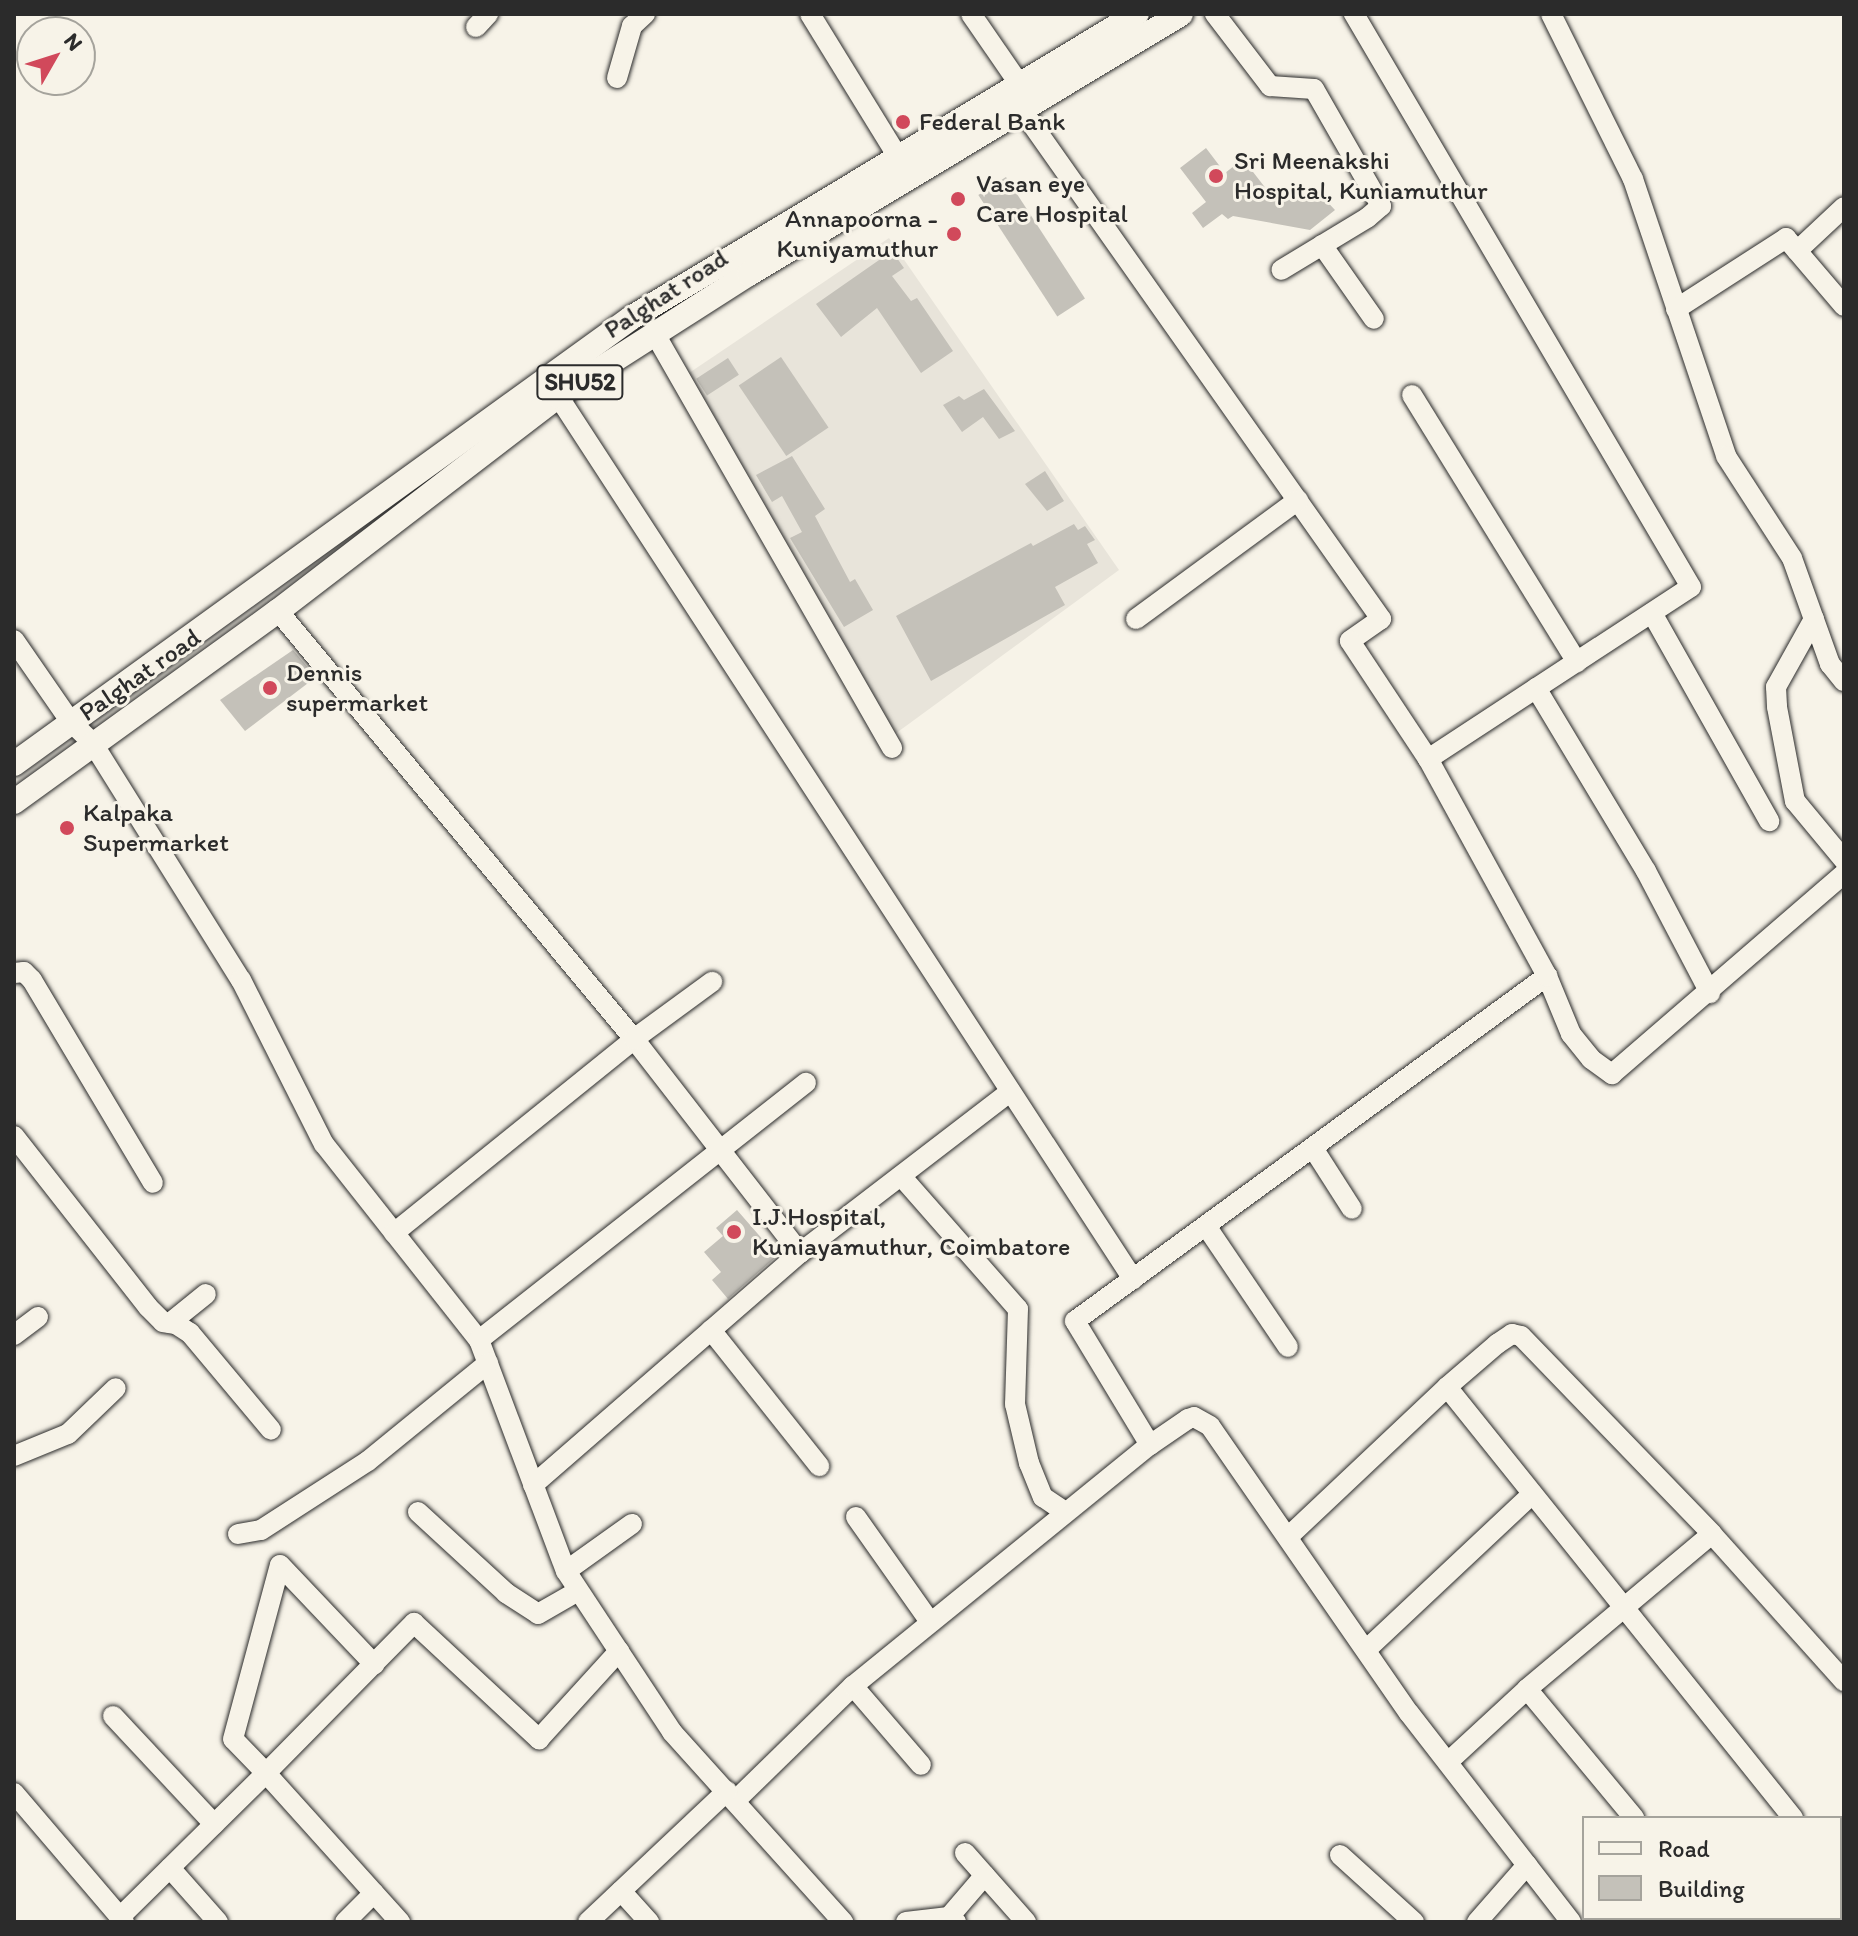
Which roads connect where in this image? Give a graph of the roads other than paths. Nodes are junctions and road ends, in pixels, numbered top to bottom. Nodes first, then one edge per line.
1 (645, 14) edge
2 (810, 14) edge
3 (971, 14) edge
4 (1137, 14) edge
5 (1181, 14) edge
6 (1215, 14) edge
7 (1354, 14) edge
8 (1551, 14) edge
9 (617, 78) dead end
10 (1020, 85) junction
11 (1022, 110) junction
12 (905, 167) junction
13 (1844, 207) edge
14 (1322, 245) junction
15 (1797, 251) junction
16 (1281, 270) dead end
17 (1844, 306) edge
18 (1676, 309) junction
19 (1374, 319) dead end
20 (655, 334) junction
21 (1412, 395) dead end
22 (558, 396) junction
23 (1298, 500) junction
24 (278, 611) junction
25 (1652, 613) junction
26 (1136, 619) dead end
27 (1814, 619) junction
28 (14, 640) edge
29 (1837, 658) edge
30 (1577, 662) junction
31 (1844, 681) edge
32 (1536, 688) junction
33 (70, 721) junction
34 (92, 742) junction
35 (892, 748) dead end
36 (1428, 759) junction
37 (14, 764) edge
38 (14, 802) edge
39 (1769, 821) dead end
40 (1844, 860) edge
41 (1844, 874) edge
42 (14, 973) edge
43 (1547, 976) junction
44 (712, 982) dead end
45 (1710, 993) junction
46 (634, 1039) junction
47 (806, 1083) dead end
48 (1010, 1092) junction
49 (14, 1136) edge
50 (1313, 1148) junction
51 (720, 1150) junction
52 (901, 1176) junction
53 (153, 1183) dead end
54 (1352, 1209) dead end
55 (1206, 1226) junction
56 (394, 1233) junction
57 (800, 1253) junction
58 (1133, 1279) junction
59 (206, 1294) dead end
60 (38, 1317) dead end
61 (170, 1323) junction
62 (711, 1330) junction
63 (14, 1335) edge
64 (479, 1340) junction
65 (1288, 1347) dead end
66 (488, 1363) junction
67 (1447, 1387) junction
68 (116, 1388) dead end
69 (271, 1430) dead end
70 (1150, 1445) junction
71 (14, 1456) edge
72 (819, 1466) dead end
73 (533, 1485) junction
74 (1532, 1494) junction
75 (418, 1512) dead end
76 (1065, 1512) junction
77 (856, 1517) dead end
78 (632, 1524) dead end
79 (238, 1534) dead end
80 (1712, 1534) junction
81 (1288, 1537) junction
82 (566, 1571) junction
83 (578, 1591) junction
84 (1622, 1608) junction
85 (930, 1622) junction
86 (1366, 1650) junction
87 (619, 1651) junction
88 (374, 1664) junction
89 (1844, 1681) edge
90 (853, 1686) junction
91 (1527, 1689) junction
92 (113, 1716) dead end
93 (1448, 1762) junction
94 (921, 1765) dead end
95 (266, 1773) junction
96 (14, 1793) edge
97 (731, 1796) junction
98 (1632, 1816) edge
99 (1791, 1816) edge
100 (214, 1824) junction
101 (965, 1853) dead end
102 (1340, 1855) dead end
103 (1527, 1865) junction
104 (170, 1868) junction
105 (985, 1875) junction
106 (621, 1891) junction
107 (374, 1893) junction
108 (953, 1919) edge
109 (122, 1920) edge
110 (218, 1922) edge
111 (345, 1922) edge
112 (400, 1922) edge
113 (588, 1922) edge
114 (649, 1922) edge
115 (843, 1922) edge
116 (906, 1922) edge
117 (1026, 1922) edge
118 (1414, 1922) edge
119 (1477, 1922) edge
120 (1571, 1922) edge

1 - 9 street
2 - 12 street
3 - 10 street
4 - 10 main road, Palghat road / SHU52
5 - 11 main road, Palghat road / SHU52
6 - 14 street
7 - 25 street
8 - 18 street
10 - 12 main road, Palghat road / SHU52
11 - 12 main road, Palghat road / SHU52
11 - 23 street
12 - 20 main road, Palghat road / SHU52
12 - 33 main road, Palghat road / SHU52
13 - 15 street
14 - 16 street
14 - 19 street
15 - 17 street
15 - 18 street
18 - 27 street
20 - 22 main road, Palghat road / SHU52
20 - 35 street
21 - 30 street
22 - 24 main road, Palghat road / SHU52
22 - 48 street
23 - 26 street
23 - 36 street
24 - 34 main road, Palghat road / SHU52
24 - 46 street
25 - 30 street
25 - 39 street
27 - 29 street
27 - 40 street
28 - 33 street
29 - 31 street
30 - 32 street
32 - 36 street
32 - 45 street
33 - 34 street
33 - 37 main road, Palghat road / SHU52
34 - 38 main road, Palghat road / SHU52
34 - 56 street
36 - 43 street
41 - 45 street
42 - 53 street
43 - 45 street
43 - 50 street
44 - 46 street
46 - 51 street
46 - 56 street
47 - 51 street
48 - 52 street
48 - 58 street
49 - 61 street
50 - 54 street
50 - 55 street
51 - 57 street
51 - 64 street
52 - 57 street
52 - 76 street
55 - 58 street
55 - 65 street
56 - 64 street
57 - 62 street
58 - 70 street
59 - 61 street
60 - 63 street
61 - 69 street
62 - 72 street
62 - 73 street
64 - 66 street
66 - 73 street
66 - 79 street
67 - 74 street
67 - 80 street
67 - 81 street
68 - 71 street
70 - 76 street
70 - 81 street
73 - 82 street
74 - 84 street
74 - 86 street
75 - 83 street
76 - 85 street
77 - 85 street
78 - 82 street
80 - 84 street
80 - 89 street
81 - 86 street
82 - 83 street
83 - 87 street
84 - 91 street
84 - 99 street
85 - 90 street
86 - 93 street
87 - 88 street
87 - 97 street
88 - 95 street
88 - 95 street
90 - 94 street
90 - 97 street
91 - 93 street
91 - 98 street
92 - 100 street
93 - 103 street
95 - 100 street
95 - 107 street
96 - 109 street
97 - 106 street
97 - 115 street
100 - 104 street
101 - 105 street
102 - 118 street
103 - 119 street
103 - 120 street
104 - 109 street
104 - 110 street
105 - 108 street
105 - 117 street
106 - 113 street
106 - 114 street
107 - 111 street
107 - 112 street
108 - 116 street

